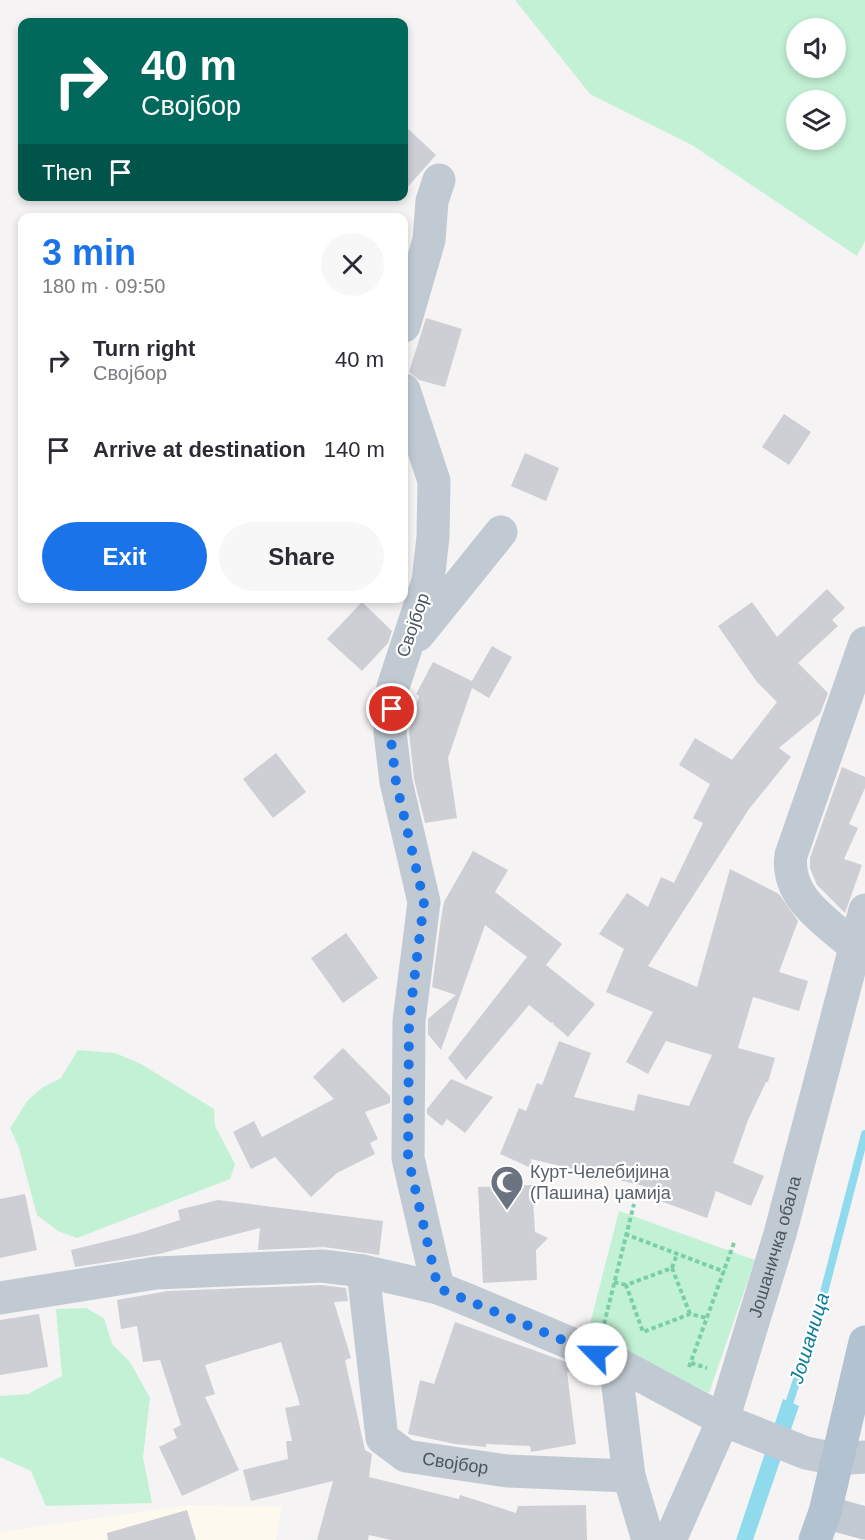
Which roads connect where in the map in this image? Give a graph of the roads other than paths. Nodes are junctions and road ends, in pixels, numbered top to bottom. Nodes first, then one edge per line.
1 (439, 180) dead end
2 (408, 312) edge
3 (408, 402) edge
4 (501, 532) dead end
5 (865, 643) edge
6 (402, 655) junction
7 (865, 910) edge
8 (854, 946) junction
9 (363, 1272) junction
10 (438, 1288) junction
11 (0, 1298) edge
12 (865, 1342) edge
13 (615, 1362) junction
14 (723, 1420) junction
15 (836, 1456) edge
16 (629, 1476) junction
17 (865, 1523) edge
18 (820, 1526) edge
19 (648, 1540) edge
20 (670, 1540) edge

1 - 2 street
3 - 6 street, Својбор
4 - 6 street
5 - 8 street
6 - 10 street, Својбор
7 - 8 street, Јошаничка обала
8 - 14 street, Јошаничка обала
9 - 10 street
9 - 11 street
9 - 16 street, Својбор
10 - 13 street
12 - 15 main road
13 - 14 street
13 - 16 street
14 - 15 street
14 - 20 street, Јошаничка обала
15 - 18 main road
16 - 19 street
17 - 18 street

